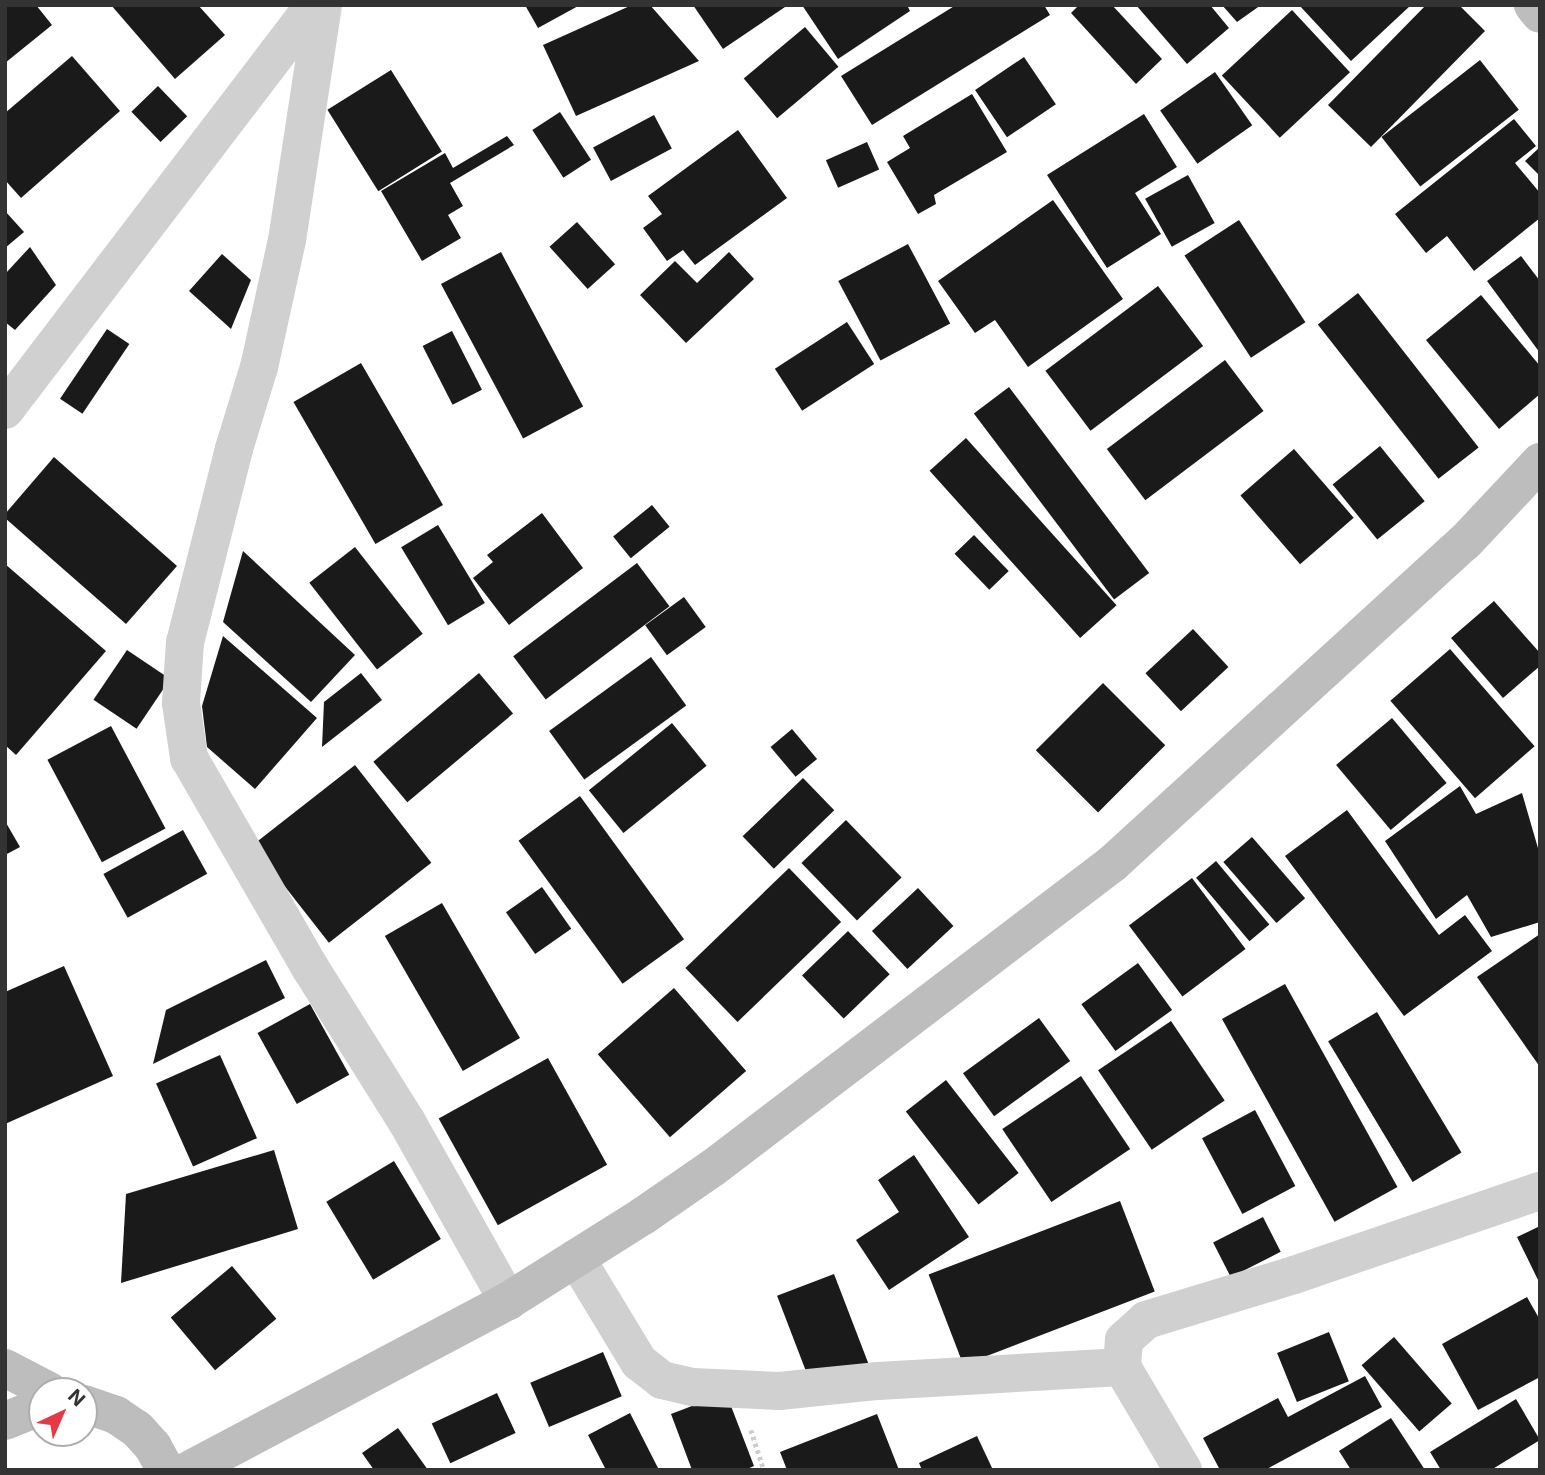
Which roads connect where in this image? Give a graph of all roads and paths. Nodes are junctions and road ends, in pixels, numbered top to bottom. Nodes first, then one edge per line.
1 (314, 5) edge
2 (323, 5) edge
3 (1533, 5) edge
4 (1540, 14) edge
5 (5, 410) edge
6 (1540, 462) edge
7 (1540, 1191) edge
8 (576, 1258) junction
9 (508, 1301) junction
10 (1122, 1367) junction
11 (5, 1368) edge
12 (28, 1380) edge
13 (98, 1409) edge
14 (28, 1412) edge
15 (5, 1422) edge
16 (166, 1470) edge
17 (190, 1470) edge
18 (1183, 1470) edge

1 - 5 street
2 - 9 street
3 - 4 street
6 - 8 street
7 - 10 street
8 - 9 street
8 - 10 street
9 - 17 street
10 - 18 street
11 - 12 street
13 - 16 street
14 - 15 street

